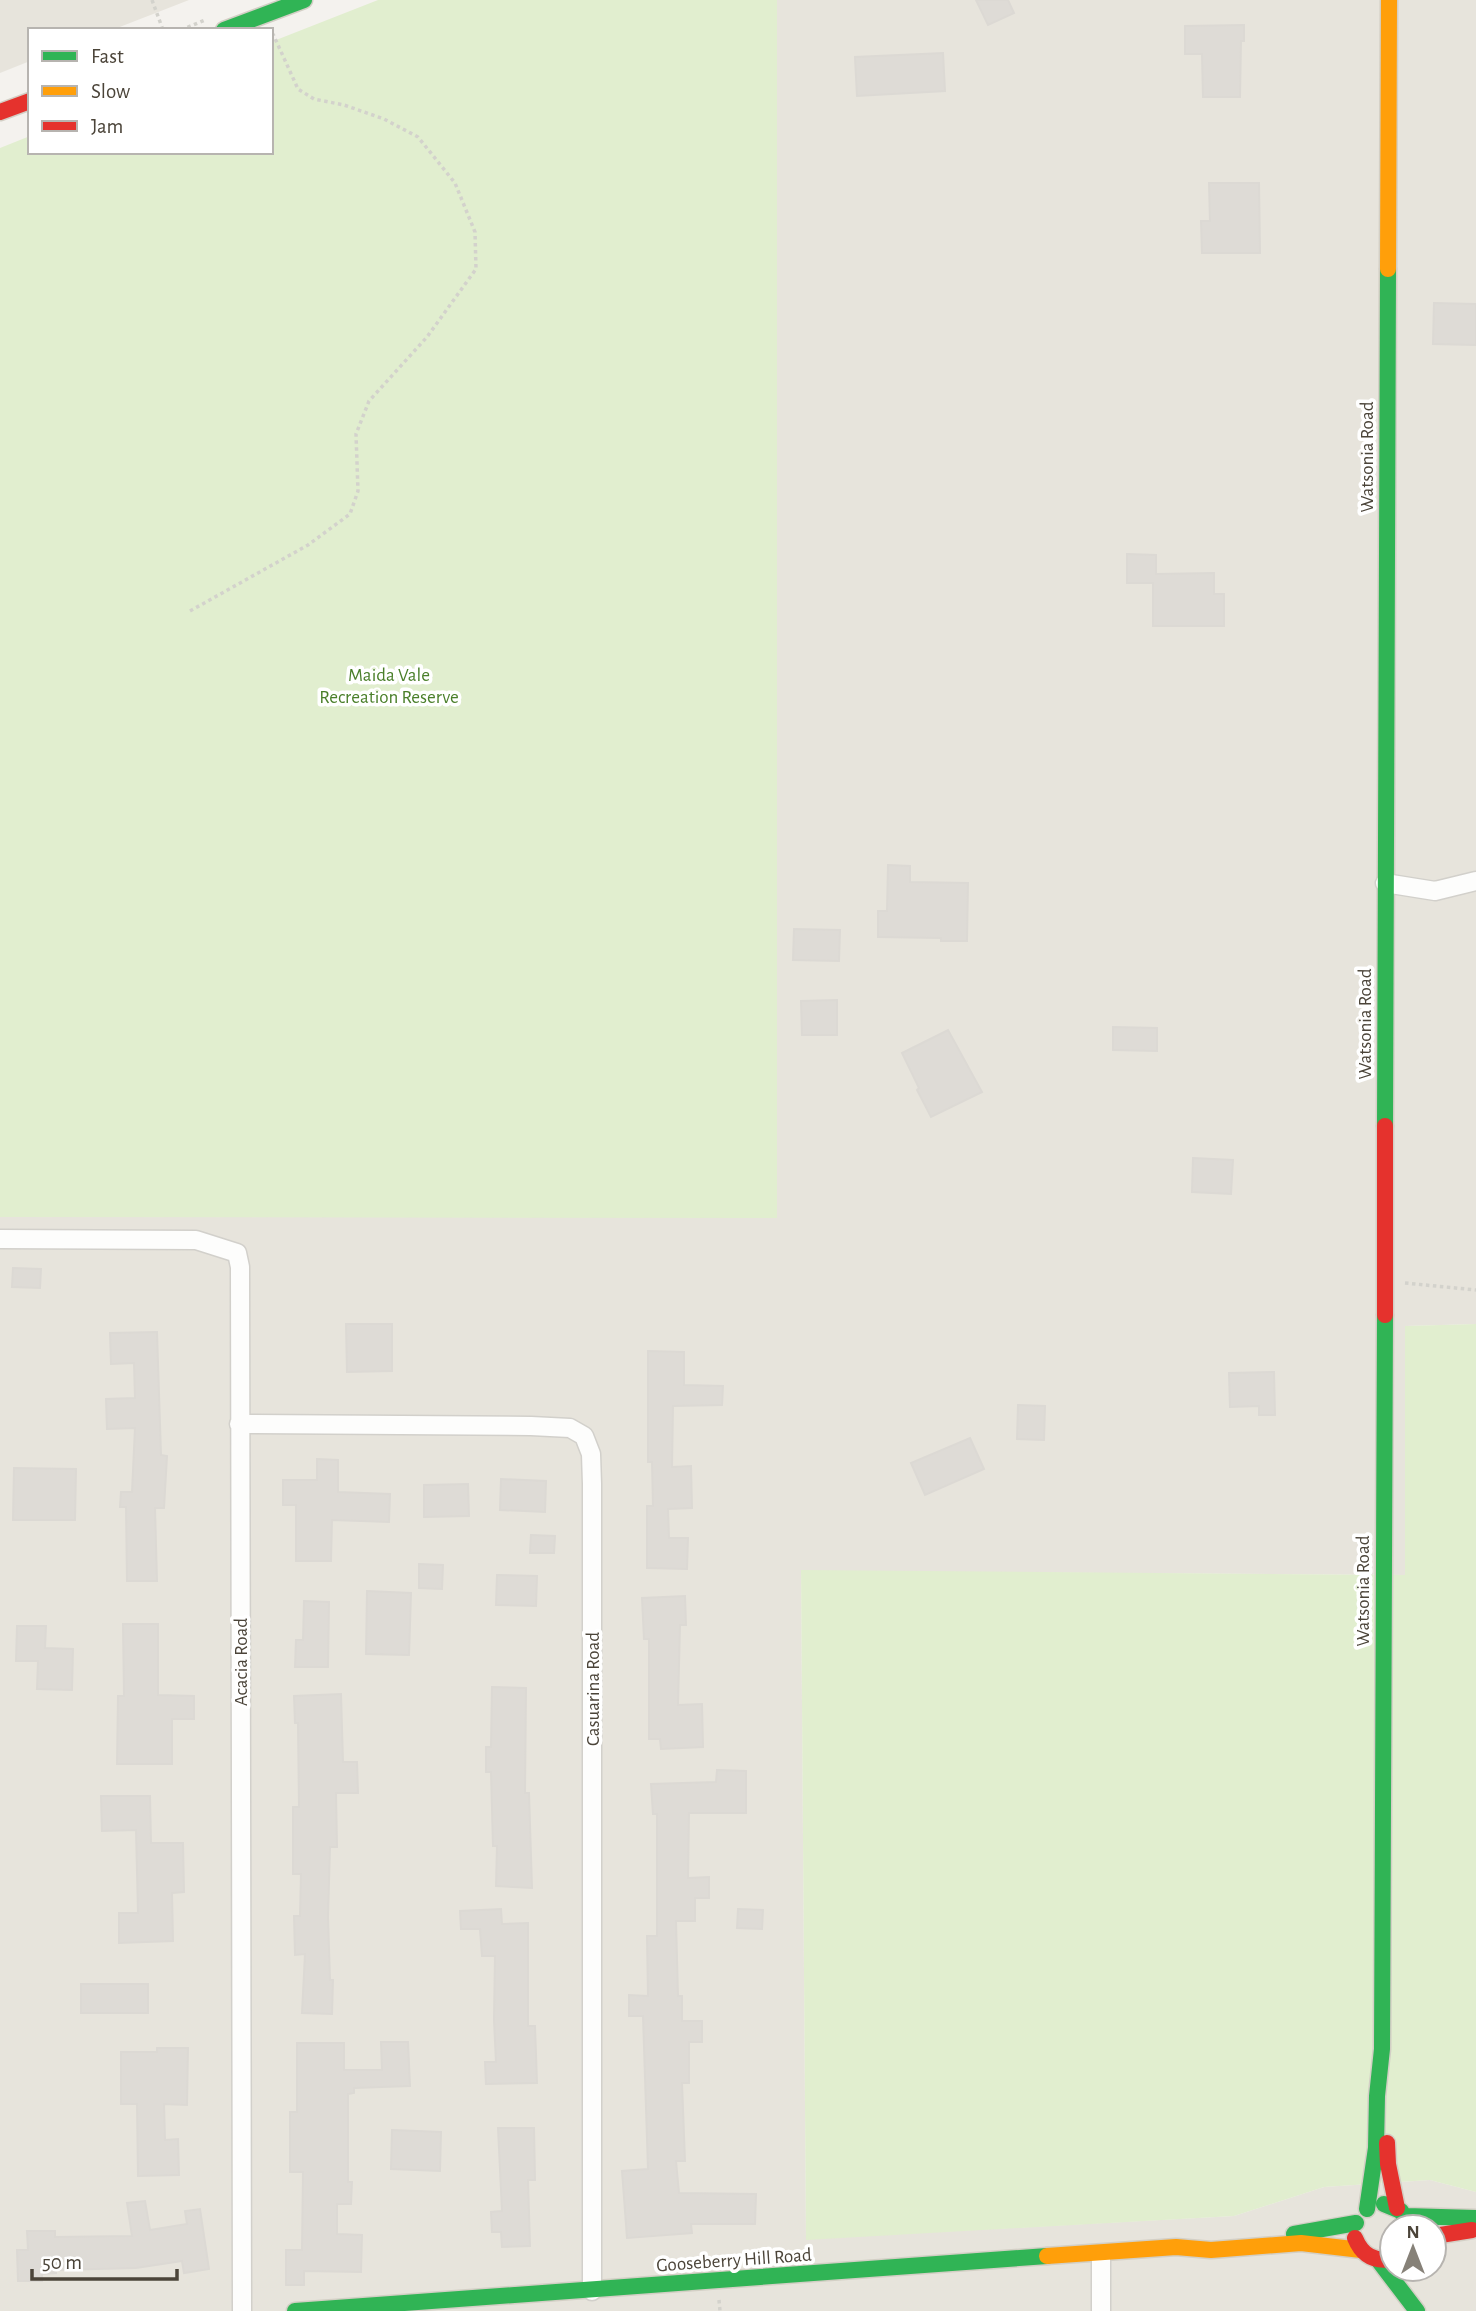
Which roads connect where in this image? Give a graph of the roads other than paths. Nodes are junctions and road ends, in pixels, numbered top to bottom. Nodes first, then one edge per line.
1 (304, 0) edge
2 (1389, 0) edge
3 (229, 28) edge
4 (28, 102) edge
5 (0, 112) edge
6 (1476, 881) edge
7 (1385, 883) junction
8 (0, 1239) edge
9 (239, 1424) junction
10 (1382, 2049) junction
11 (1367, 2209) junction
12 (1398, 2213) edge
13 (1404, 2213) edge
14 (1448, 2218) edge
15 (1476, 2218) edge
16 (1356, 2223) junction
17 (1476, 2230) edge
18 (1448, 2234) edge
19 (1176, 2247) junction
20 (1361, 2250) junction
21 (1101, 2254) junction
22 (1378, 2256) edge
23 (1393, 2283) edge
24 (1409, 2283) edge
25 (592, 2291) junction
26 (1414, 2306) edge
27 (242, 2311) edge
28 (295, 2311) edge
29 (1101, 2311) edge

1 - 3 street
2 - 7 street, Watsonia Road
4 - 5 street
6 - 7 street
7 - 10 street, Watsonia Road
8 - 9 street, Acacia Road
9 - 25 street, Casuarina Road
9 - 27 street, Acacia Road
10 - 11 street, Watsonia Road
10 - 13 street, Watsonia Road
11 - 12 street
11 - 16 street
14 - 15 street
16 - 19 street, Gooseberry Hill Road
16 - 20 street
17 - 18 street
19 - 20 street, Gooseberry Hill Road
19 - 21 street, Gooseberry Hill Road
20 - 22 street
21 - 25 street, Gooseberry Hill Road
21 - 29 street
23 - 26 street
24 - 26 street
25 - 28 street, Gooseberry Hill Road

